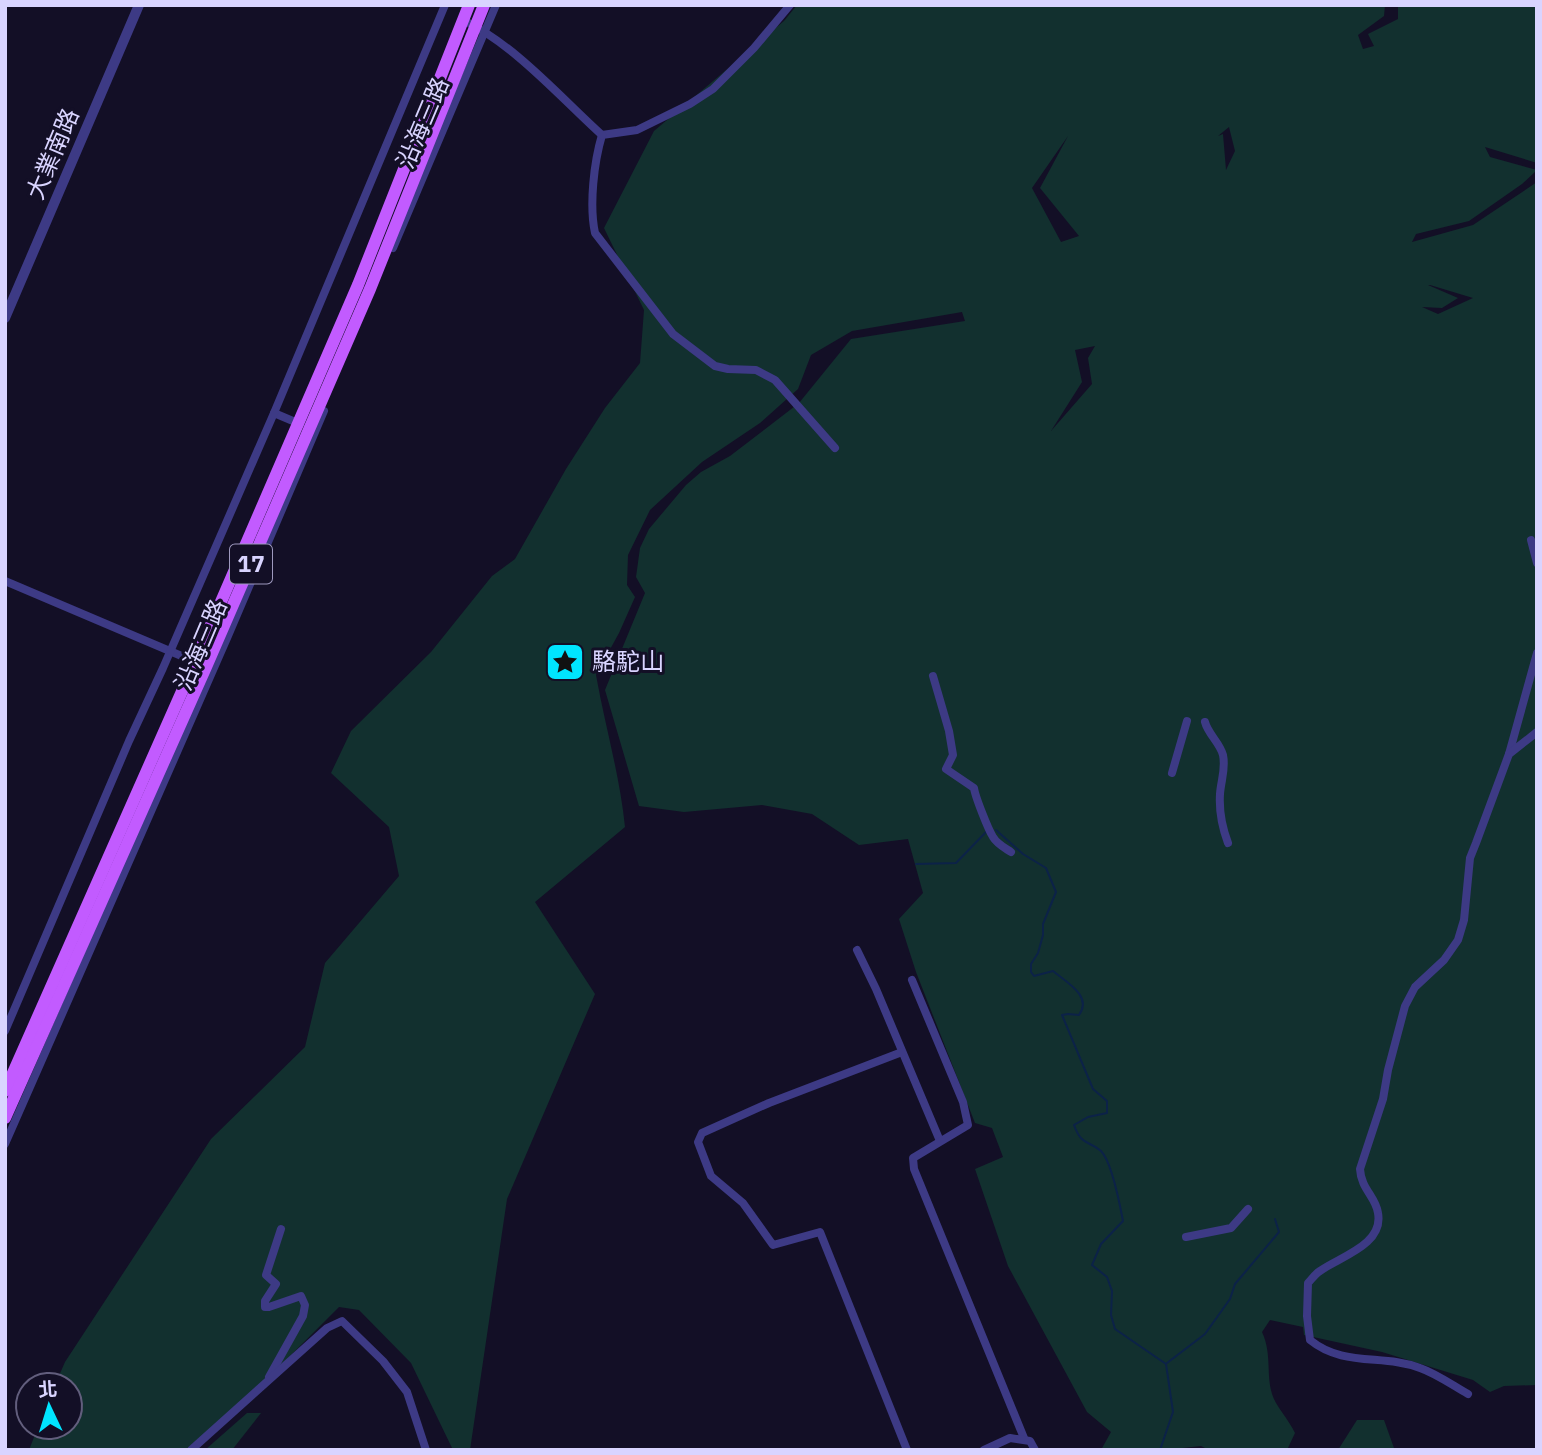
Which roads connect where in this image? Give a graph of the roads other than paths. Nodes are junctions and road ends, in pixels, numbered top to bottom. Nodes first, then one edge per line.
1 (139, 5) edge
2 (445, 5) edge
3 (469, 5) edge
4 (484, 5) edge
5 (496, 5) edge
6 (790, 5) edge
7 (475, 26) junction
8 (602, 135) junction
9 (5, 318) edge
10 (274, 413) junction
11 (308, 427) junction
12 (835, 448) dead end
13 (266, 525) junction
14 (1531, 540) dead end
15 (1537, 563) edge
16 (5, 581) edge
17 (170, 652) junction
18 (1537, 653) edge
19 (205, 666) junction
20 (933, 676) dead end
21 (183, 716) junction
22 (1187, 721) dead end
23 (1205, 722) dead end
24 (1537, 732) edge
25 (1509, 754) junction
26 (1172, 773) dead end
27 (144, 805) junction
28 (1228, 843) dead end
29 (1011, 852) dead end
30 (110, 880) junction
31 (84, 939) junction
32 (857, 950) dead end
33 (912, 980) dead end
34 (56, 1004) junction
35 (5, 1031) edge
36 (902, 1052) junction
37 (5, 1091) edge
38 (5, 1118) edge
39 (940, 1142) junction
40 (5, 1144) edge
41 (1248, 1209) dead end
42 (281, 1229) dead end
43 (1186, 1237) dead end
44 (264, 1386) junction
45 (1468, 1394) dead end
46 (1024, 1438) junction
47 (191, 1450) edge
48 (426, 1450) edge
49 (906, 1450) edge
50 (984, 1450) edge
51 (1035, 1450) edge

1 - 9 street, 大業南路
2 - 10 street, 沿海三路
3 - 7 main road, 沿海三路 / 17
4 - 7 main road, 沿海三路 / 17
5 - 7 street, 沿海三路
6 - 8 street
7 - 8 street
7 - 11 street, 沿海三路
7 - 11 main road, 沿海三路 / 17
8 - 12 street
10 - 11 street
10 - 17 street, 沿海三路
11 - 13 main road, 沿海三路 / 17
11 - 13 street, 沿海三路
13 - 19 main road, 沿海三路 / 17
13 - 19 street, 沿海三路
14 - 15 street
16 - 17 street
17 - 19 street
17 - 35 street, 沿海三路
18 - 25 street
19 - 21 main road, 沿海三路 / 17
19 - 21 street, 沿海三路
20 - 29 street
21 - 27 main road, 沿海三路 / 17
21 - 27 street, 沿海三路
22 - 26 street
23 - 28 street
24 - 25 street
25 - 45 street
27 - 30 main road, 沿海三路 / 17
27 - 30 street, 沿海三路
30 - 31 main road, 沿海三路 / 17
30 - 31 street, 沿海三路
31 - 34 main road, 沿海三路 / 17
31 - 34 street, 沿海三路
32 - 36 street
33 - 39 street
34 - 37 main road, 沿海三路 / 17
34 - 38 main road, 沿海三路 / 17
34 - 40 street, 沿海三路
36 - 39 street
36 - 49 street
39 - 46 street
41 - 43 street
42 - 44 street
44 - 47 street
44 - 48 street
46 - 50 street
46 - 51 street

